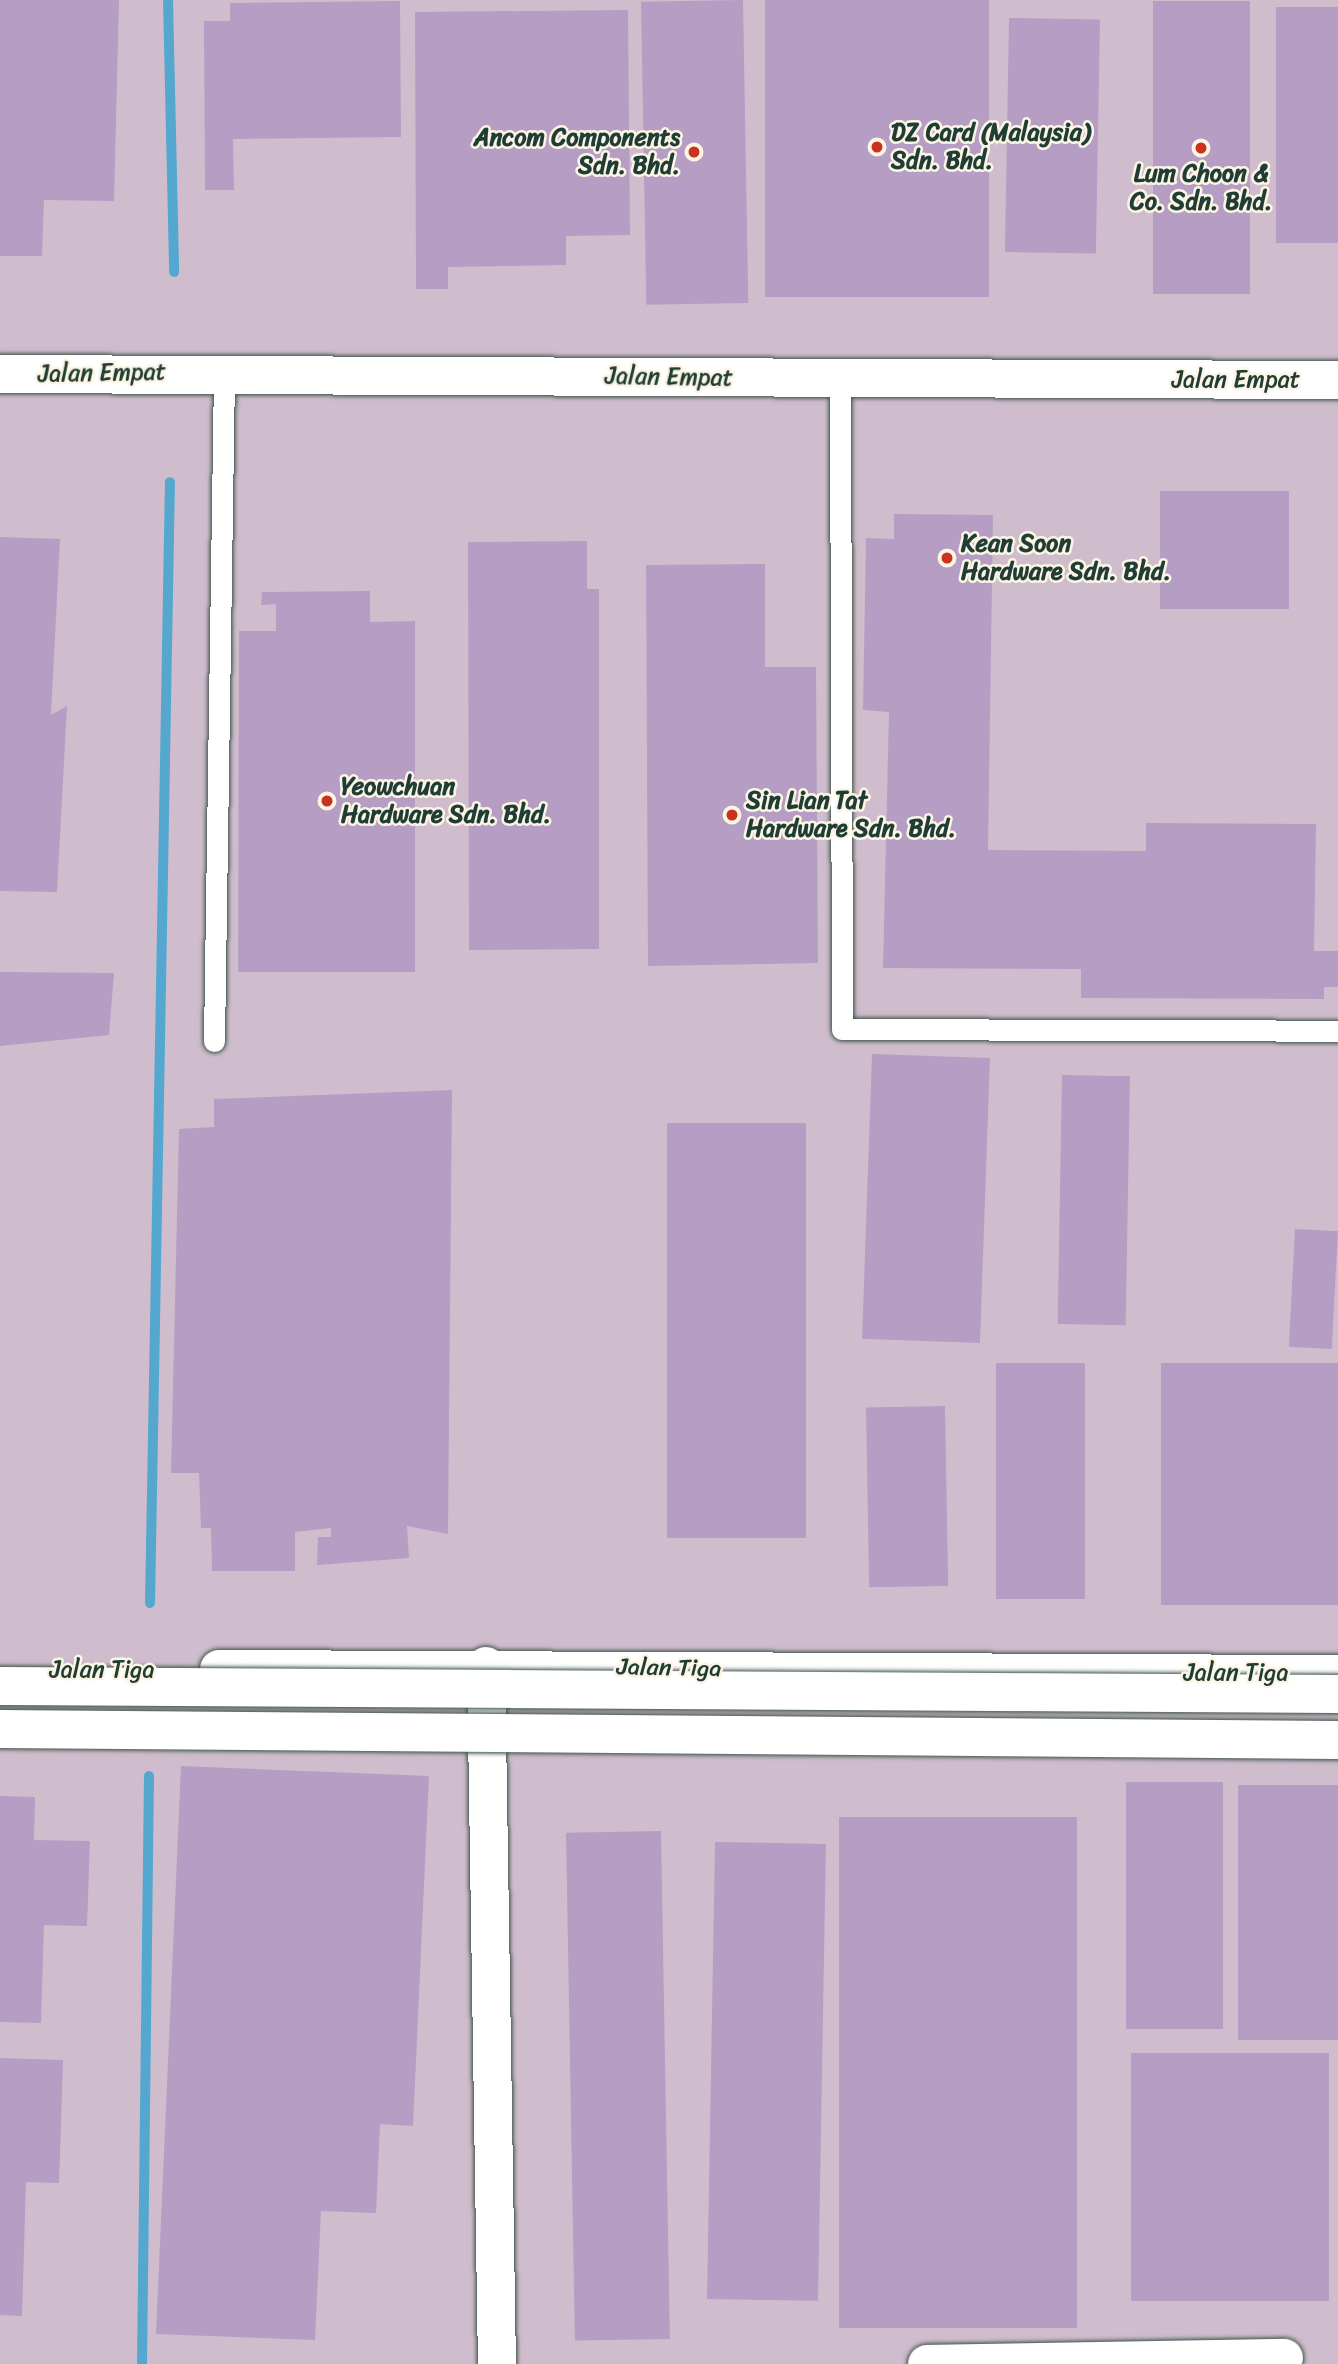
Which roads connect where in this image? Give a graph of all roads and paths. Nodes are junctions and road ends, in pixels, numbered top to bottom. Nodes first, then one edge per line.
1 (224, 372) junction
2 (0, 374) edge
3 (840, 379) junction
4 (1338, 380) edge
5 (1338, 1031) edge
6 (215, 1041) dead end
7 (486, 1666) junction
8 (0, 1670) edge
9 (1338, 1674) edge
10 (0, 1686) edge
11 (1338, 1693) edge
12 (0, 1729) edge
13 (1338, 1740) edge
14 (488, 1743) junction
15 (0, 1744) edge
16 (1338, 1749) edge
17 (1284, 2358) dead end
18 (497, 2364) edge
19 (928, 2364) edge

1 - 2 main road, Jalan Empat
1 - 3 main road, Jalan Empat
1 - 6 lane
3 - 4 main road, Jalan Empat
3 - 5 lane
7 - 8 main road, Jalan Tiga
7 - 9 main road, Jalan Tiga
7 - 14 main road
10 - 11 main road, bridge
12 - 13 main road, bridge
14 - 15 main road
14 - 16 main road
14 - 18 main road
17 - 19 main road

